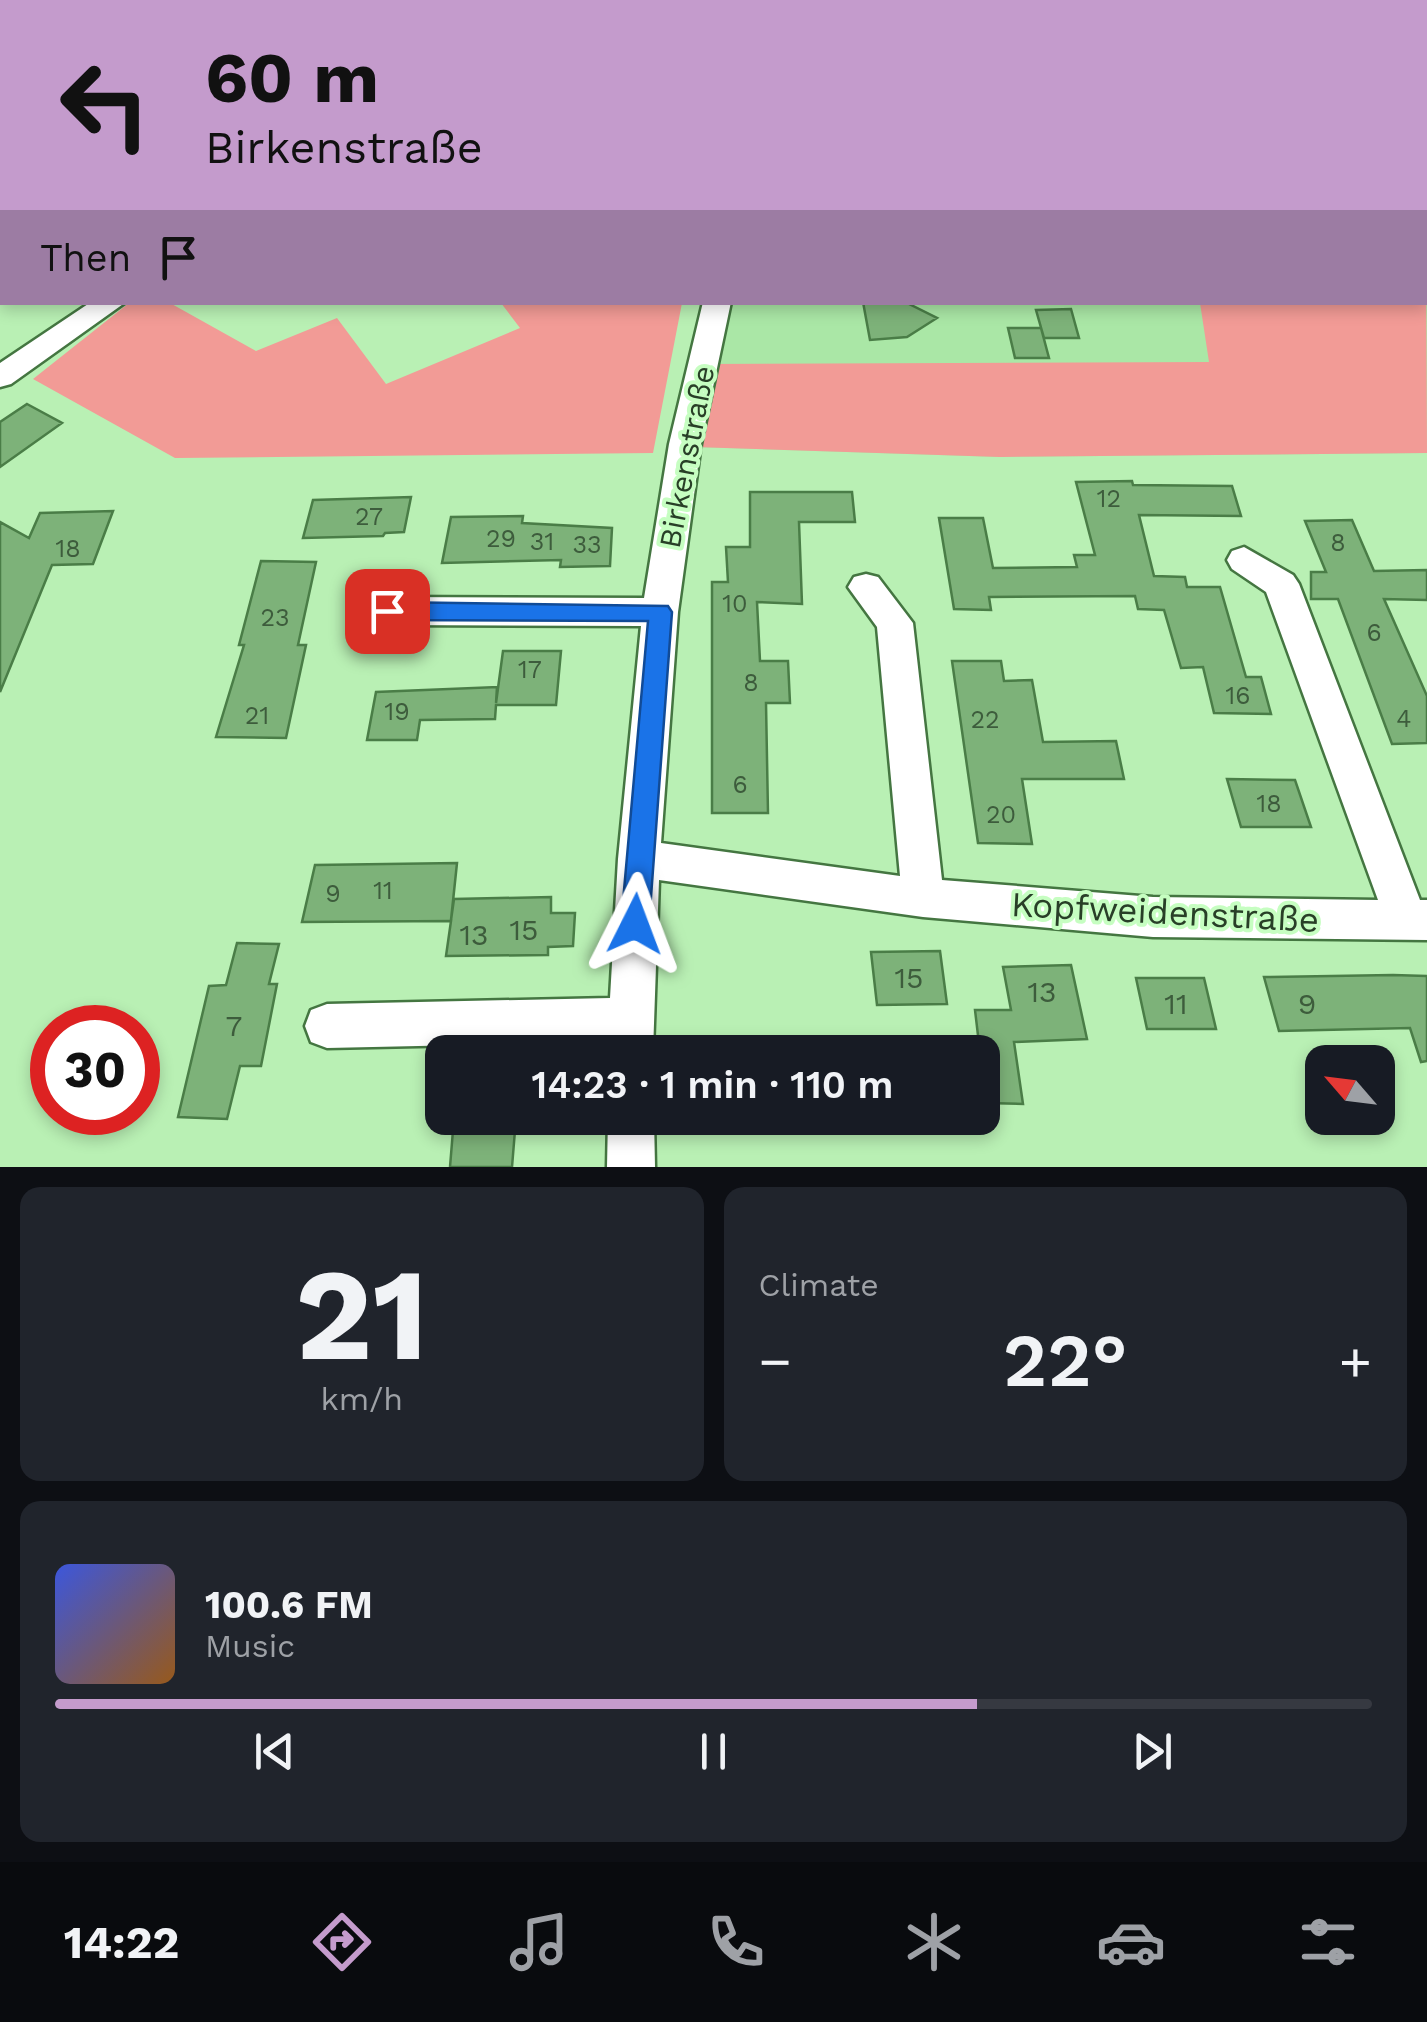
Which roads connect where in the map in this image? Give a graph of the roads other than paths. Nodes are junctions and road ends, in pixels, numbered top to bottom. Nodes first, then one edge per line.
1 (108, 305) edge
2 (717, 305) edge
3 (0, 377) edge
4 (1244, 560) dead end
5 (866, 587) dead end
6 (387, 611) dead end
7 (660, 612) junction
8 (638, 859) junction
9 (924, 898) junction
10 (1417, 921) edge
11 (327, 1026) dead end
12 (600, 1035) edge
13 (630, 1035) edge
14 (631, 1135) edge
15 (631, 1167) edge

1 - 3 street
2 - 7 street, Birkenstraße
4 - 10 street, Kopfweidenstraße
5 - 9 street
6 - 7 street
7 - 8 street, Birkenstraße
8 - 9 street, Kopfweidenstraße
8 - 13 street, Birkenstraße
9 - 10 street, Kopfweidenstraße
11 - 12 street, Birkenstraße
14 - 15 street

